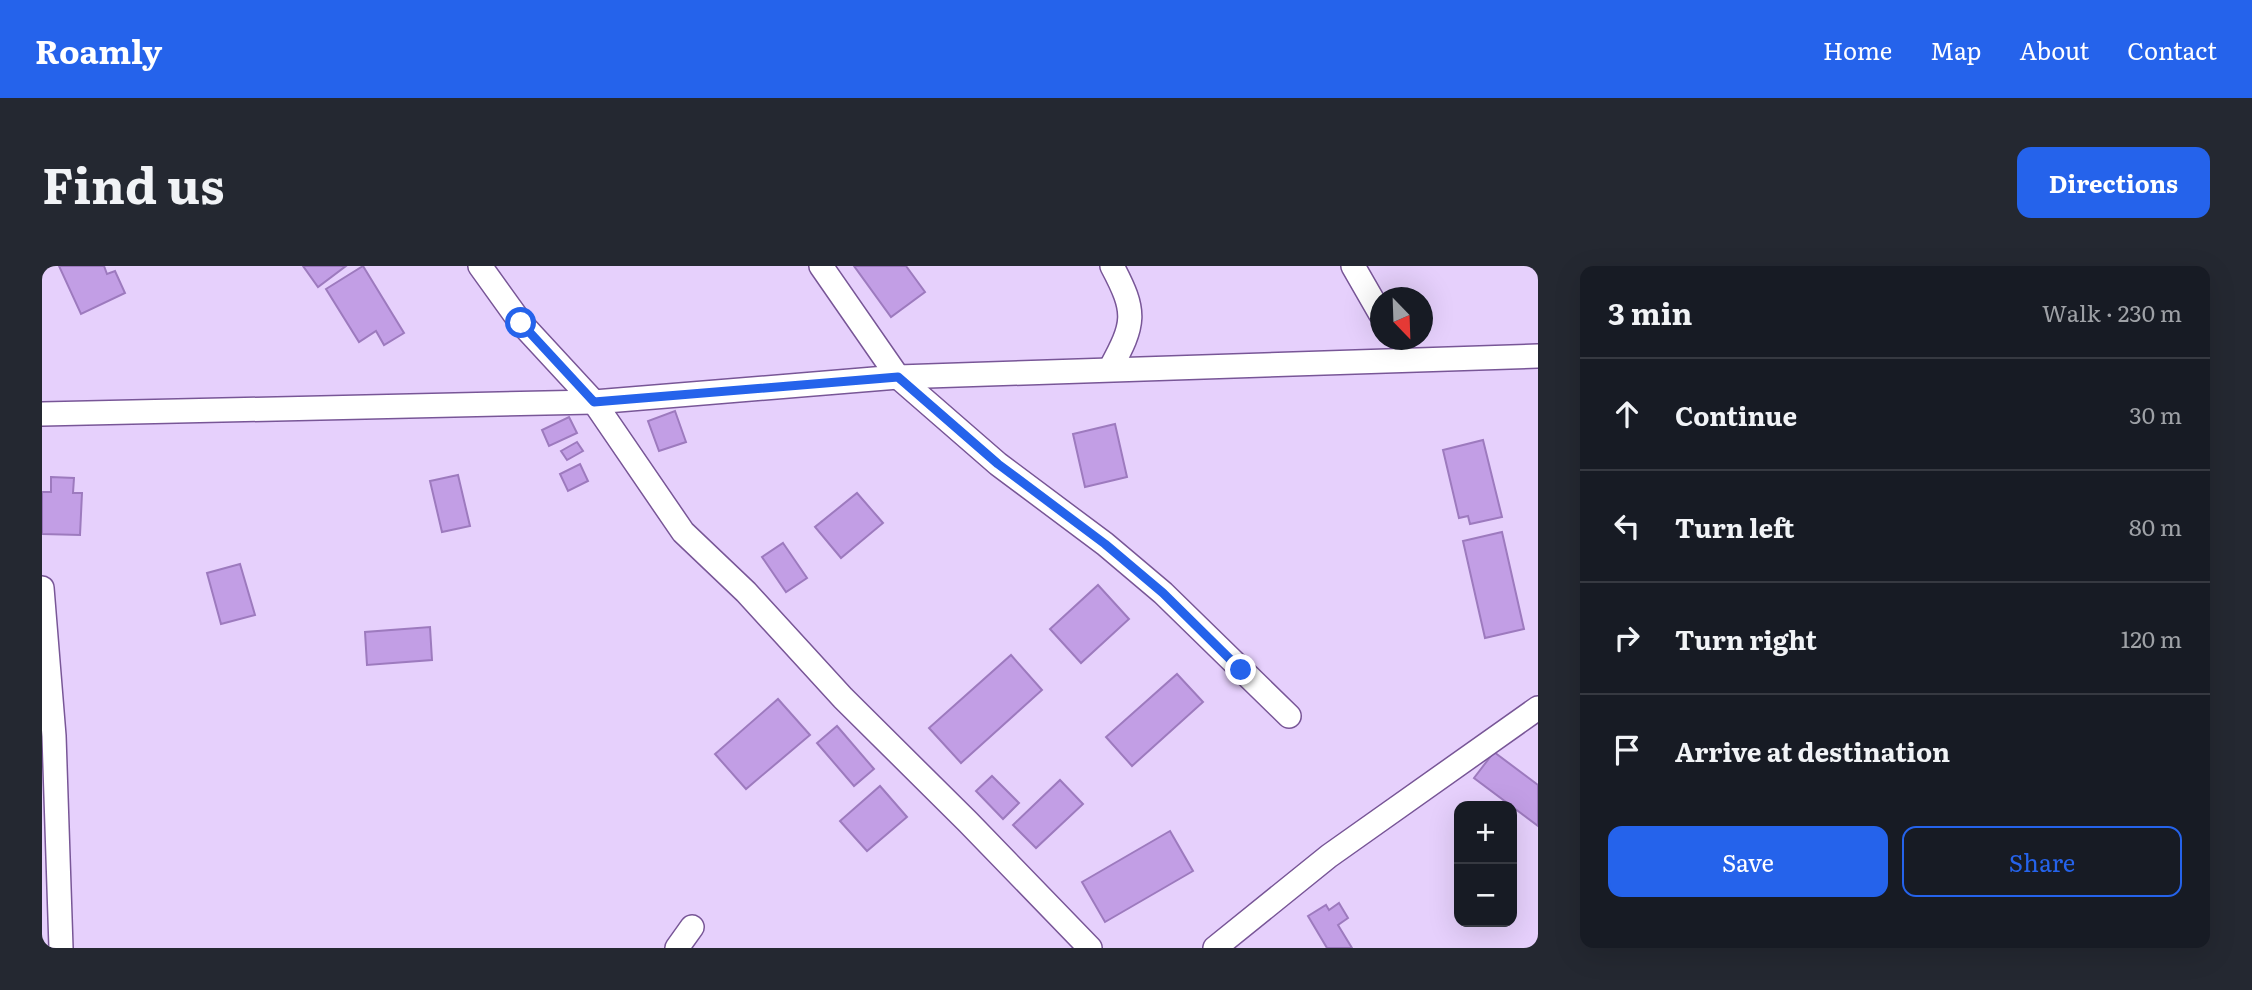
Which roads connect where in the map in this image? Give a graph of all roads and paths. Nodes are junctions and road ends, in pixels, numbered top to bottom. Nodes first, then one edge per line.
1 (480, 266) edge
2 (821, 266) edge
3 (1112, 266) edge
4 (1353, 266) edge
5 (1370, 295) edge
6 (1402, 350) edge
7 (1538, 356) edge
8 (1407, 360) junction
9 (1110, 369) junction
10 (898, 377) junction
11 (594, 402) junction
12 (42, 414) edge
13 (42, 588) edge
14 (1538, 708) edge
15 (1289, 716) dead end
16 (48, 737) edge
17 (692, 927) dead end
18 (61, 948) edge
19 (677, 948) edge
20 (1090, 948) edge
21 (1215, 948) edge

1 - 11 street
2 - 10 street
3 - 9 street
4 - 5 street
6 - 8 street
7 - 8 street
8 - 9 street
9 - 10 street
10 - 11 street
10 - 15 street
11 - 12 street
11 - 20 street
13 - 16 street
14 - 21 street
16 - 18 street
17 - 19 street

